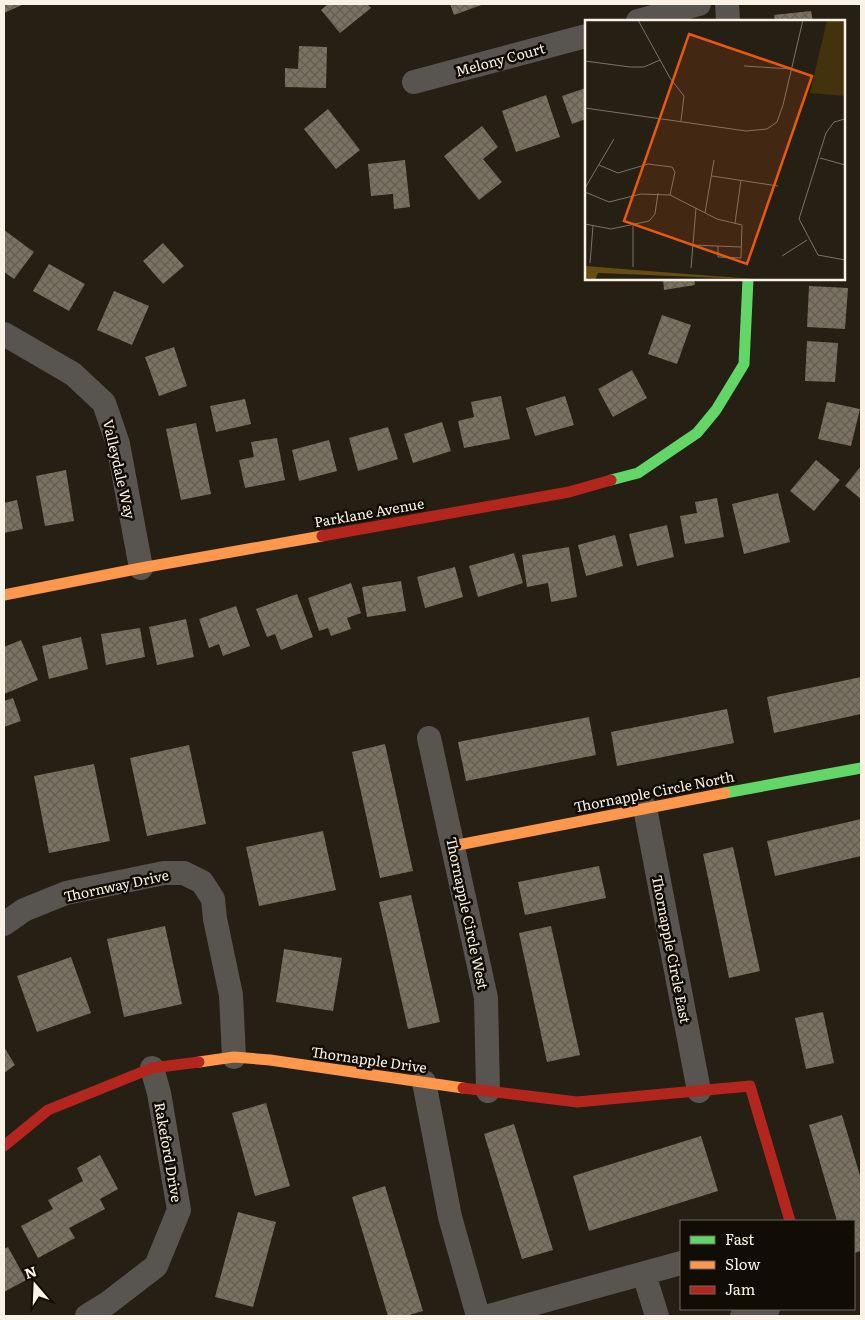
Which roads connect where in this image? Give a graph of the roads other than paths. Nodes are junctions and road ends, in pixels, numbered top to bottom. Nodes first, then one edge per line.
1 (699, 4) edge
2 (727, 4) edge
3 (642, 20) edge
4 (728, 20) edge
5 (585, 36) edge
6 (414, 82) dead end
7 (748, 280) edge
8 (4, 334) edge
9 (141, 568) junction
10 (4, 595) edge
11 (429, 738) dead end
12 (861, 768) edge
13 (645, 808) junction
14 (453, 846) junction
15 (4, 924) edge
16 (234, 1057) junction
17 (152, 1068) junction
18 (424, 1082) junction
19 (488, 1091) junction
20 (699, 1091) junction
21 (4, 1146) edge
22 (790, 1220) edge
23 (680, 1263) edge
24 (644, 1274) junction
25 (764, 1310) edge
26 (87, 1316) edge
27 (478, 1316) edge
28 (489, 1316) edge
29 (657, 1316) edge
30 (742, 1316) edge

1 - 3 street
2 - 4 street
5 - 6 street, Melony Court
7 - 9 street, Parklane Avenue
8 - 9 street, Valleydale Way
9 - 10 street, Parklane Avenue
11 - 14 street, Thornapple Circle West
12 - 13 street, Thornapple Circle North
13 - 14 street, Thornapple Circle North
13 - 20 street, Thornapple Circle East
14 - 19 street, Thornapple Circle West
15 - 16 street, Thornway Drive
16 - 17 street, Thornapple Drive
16 - 18 street, Thornapple Drive
17 - 21 street, Thornapple Drive
17 - 26 street, Rakeford Drive
18 - 19 street, Thornapple Drive
18 - 27 street
19 - 20 street, Thornapple Drive
20 - 22 street, Thornapple Drive
23 - 24 street
24 - 28 street
24 - 29 street
25 - 30 street

